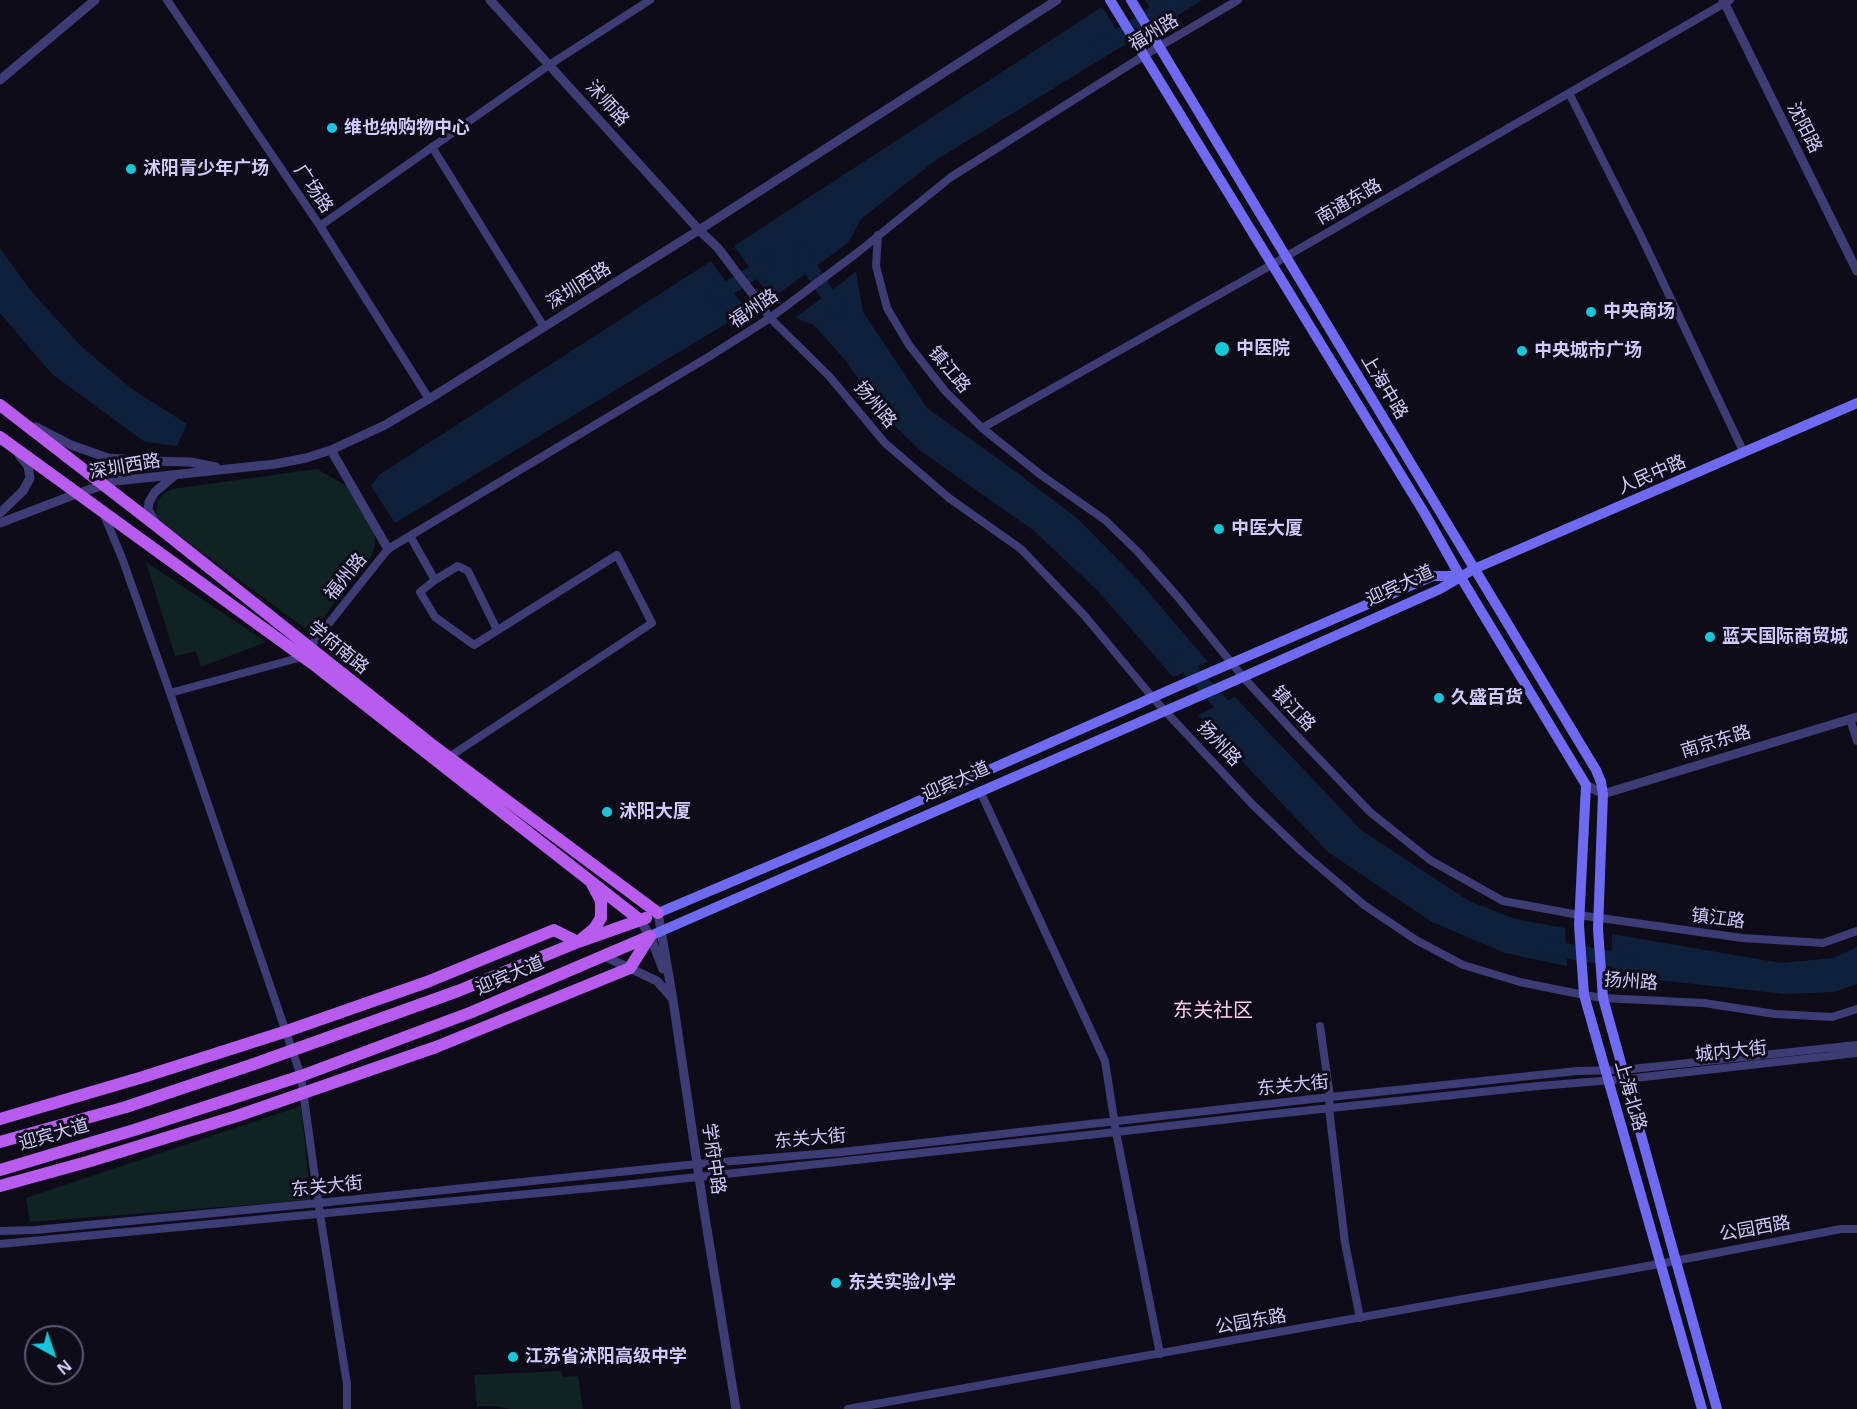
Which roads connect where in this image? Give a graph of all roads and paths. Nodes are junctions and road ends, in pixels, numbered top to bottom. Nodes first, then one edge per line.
1 (95, 0) edge
2 (167, 0) edge
3 (490, 0) edge
4 (650, 0) edge
5 (1057, 0) edge
6 (1110, 0) edge
7 (1131, 0) edge
8 (1238, 0) edge
9 (1726, 1) edge
10 (1158, 43) junction
11 (1143, 52) junction
12 (549, 65) junction
13 (0, 80) edge
14 (1569, 93) junction
15 (432, 147) junction
16 (320, 226) junction
17 (699, 230) junction
18 (878, 235) junction
19 (1286, 256) junction
20 (1273, 264) junction
21 (1857, 271) edge
22 (761, 305) joint
23 (770, 318) junction
24 (543, 327) junction
25 (429, 399) junction
26 (1857, 403) edge
27 (0, 405) edge
28 (11, 414) junction
29 (982, 428) junction
30 (0, 437) edge
31 (12, 446) junction
32 (331, 450) junction
33 (1744, 453) junction
34 (227, 469) junction
35 (175, 475) junction
36 (102, 485) junction
37 (76, 494) junction
38 (0, 513) edge
39 (104, 514) junction
40 (0, 523) edge
41 (158, 527) junction
42 (410, 536) junction
43 (388, 549) junction
44 (1474, 569) junction
45 (1460, 576) junction
46 (435, 580) junction
47 (497, 630) junction
48 (306, 652) junction
49 (1232, 663) junction
50 (1243, 677) junction
51 (170, 693) junction
52 (1153, 698) junction
53 (1165, 711) junction
54 (1854, 718) edge
55 (1857, 741) edge
56 (449, 758) junction
57 (1586, 785) junction
58 (980, 791) junction
59 (1603, 794) junction
60 (588, 878) junction
61 (658, 913) junction
62 (640, 920) junction
63 (1579, 920) junction
64 (1598, 923) junction
65 (1857, 931) edge
66 (656, 934) junction
67 (578, 942) junction
68 (604, 956) junction
69 (630, 968) junction
70 (1583, 990) junction
71 (1602, 993) junction
72 (673, 1000) junction
73 (1857, 1009) edge
74 (1320, 1026) dead end
75 (287, 1031) junction
76 (1857, 1045) edge
77 (293, 1050) junction
78 (1857, 1053) edge
79 (1607, 1075) junction
80 (1624, 1075) junction
81 (302, 1076) junction
82 (304, 1093) junction
83 (1330, 1097) junction
84 (1329, 1108) junction
85 (0, 1119) edge
86 (1114, 1122) junction
87 (1116, 1132) junction
88 (0, 1142) edge
89 (697, 1164) junction
90 (0, 1170) edge
91 (699, 1176) junction
92 (0, 1186) edge
93 (319, 1203) junction
94 (320, 1214) junction
95 (1857, 1229) edge
96 (0, 1231) edge
97 (0, 1244) edge
98 (1676, 1261) junction
99 (1659, 1264) junction
100 (1360, 1318) junction
101 (1160, 1354) junction
102 (347, 1409) edge
103 (736, 1409) edge
104 (849, 1409) edge
105 (1702, 1409) edge
106 (1717, 1409) edge

1 - 13 street
2 - 16 street, 广场路
3 - 12 street, 沭师路
4 - 12 street
5 - 17 street, 深圳西路
6 - 11 main road, 上海中路
7 - 10 main road, 上海中路
8 - 10 street, 福州路
9 - 14 street, 南通东路
9 - 21 street, 沈阳路
10 - 11 street, 福州路
10 - 19 main road, 上海中路
11 - 18 street, 福州路
11 - 20 main road, 上海中路
12 - 15 street
12 - 17 street, 沭师路
14 - 19 street, 南通东路
14 - 33 street
15 - 16 street
15 - 24 street
16 - 25 street, 广场路
17 - 22 street, 扬州路
17 - 24 street, 深圳西路
18 - 23 street, 福州路
18 - 29 street, 镇江路
19 - 20 street, 南通东路
19 - 44 main road, 上海中路
20 - 29 street, 南通东路
20 - 45 main road, 上海中路
22 - 23 street, 扬州路
23 - 42 street, 福州路
23 - 52 street, 扬州路
24 - 25 street, 深圳西路
25 - 32 street, 深圳西路
26 - 33 main road, 人民中路
27 - 28 main road, 学府南路
28 - 34 street
28 - 36 main road, 学府南路
29 - 49 street, 镇江路
30 - 31 main road, 学府南路
31 - 37 main road, 学府南路
31 - 38 street
32 - 34 street, 深圳西路
32 - 43 street
33 - 44 main road, 人民中路
34 - 35 street, 深圳西路
35 - 36 street, 深圳西路
35 - 41 street
36 - 37 street, 深圳西路
36 - 41 main road, 学府南路
37 - 39 main road, 学府南路
37 - 40 street, 深圳西路
39 - 48 main road, 学府南路
39 - 51 street
41 - 48 main road, 学府南路
42 - 43 street, 福州路
42 - 46 street
43 - 48 street, 福州路
44 - 45 main road, 人民中路
44 - 59 main road, 上海中路
45 - 49 main road, 迎宾大道
45 - 50 main road, 迎宾大道
45 - 57 main road, 上海中路
46 - 47 street
46 - 47 street
47 - 56 street
48 - 51 street
48 - 56 main road, 学府南路
48 - 60 main road, 学府南路
49 - 50 street, 镇江路
49 - 52 main road, 迎宾大道
50 - 53 main road, 迎宾大道
50 - 63 street, 镇江路
51 - 75 street
52 - 53 street, 扬州路
52 - 61 main road, 迎宾大道
53 - 58 main road, 迎宾大道
53 - 70 street, 扬州路
54 - 55 street
54 - 59 street, 南京东路
56 - 61 main road, 学府南路
57 - 59 street
57 - 63 main road, 上海北路
58 - 66 main road, 迎宾大道
58 - 86 street
59 - 64 main road, 上海北路
60 - 62 main road, 学府南路
60 - 67 main road
61 - 62 main road, 迎宾大道
61 - 66 street
62 - 66 street
62 - 67 main road, 迎宾大道
63 - 64 street, 镇江路
63 - 70 main road, 上海北路
64 - 65 street, 镇江路
64 - 71 main road, 上海北路
66 - 68 main road, 迎宾大道
66 - 69 main road
66 - 72 street, 学府中路
67 - 75 main road
67 - 77 main road, 迎宾大道
68 - 69 street
68 - 81 main road, 迎宾大道
69 - 72 street
69 - 82 main road
70 - 71 street, 扬州路
70 - 79 main road, 上海北路
71 - 73 street, 扬州路
71 - 80 main road, 上海北路
72 - 89 street, 学府中路
74 - 83 street
75 - 77 street
75 - 85 main road
76 - 80 street, 城内大街
77 - 81 street
77 - 88 main road, 迎宾大道
78 - 80 street, 城内大街
79 - 80 street, 东关大街
79 - 83 street, 东关大街
79 - 84 street, 东关大街
79 - 99 main road, 上海北路
80 - 98 main road, 上海北路
81 - 82 street
81 - 90 main road, 迎宾大道
82 - 92 main road
82 - 93 street
83 - 84 street
83 - 86 street, 东关大街
84 - 87 street, 东关大街
84 - 100 street
86 - 87 street
86 - 89 street, 东关大街
87 - 91 street, 东关大街
87 - 101 street
89 - 91 street, 学府中路
89 - 93 street, 东关大街
91 - 94 street, 东关大街
91 - 103 street, 学府中路
93 - 94 street
93 - 96 street, 东关大街
94 - 97 street, 东关大街
94 - 102 street
95 - 98 street, 公园西路
98 - 99 street, 公园西路
98 - 106 main road, 上海北路
99 - 100 street, 公园东路
99 - 105 main road, 上海北路
100 - 101 street, 公园东路
101 - 104 street, 公园东路

